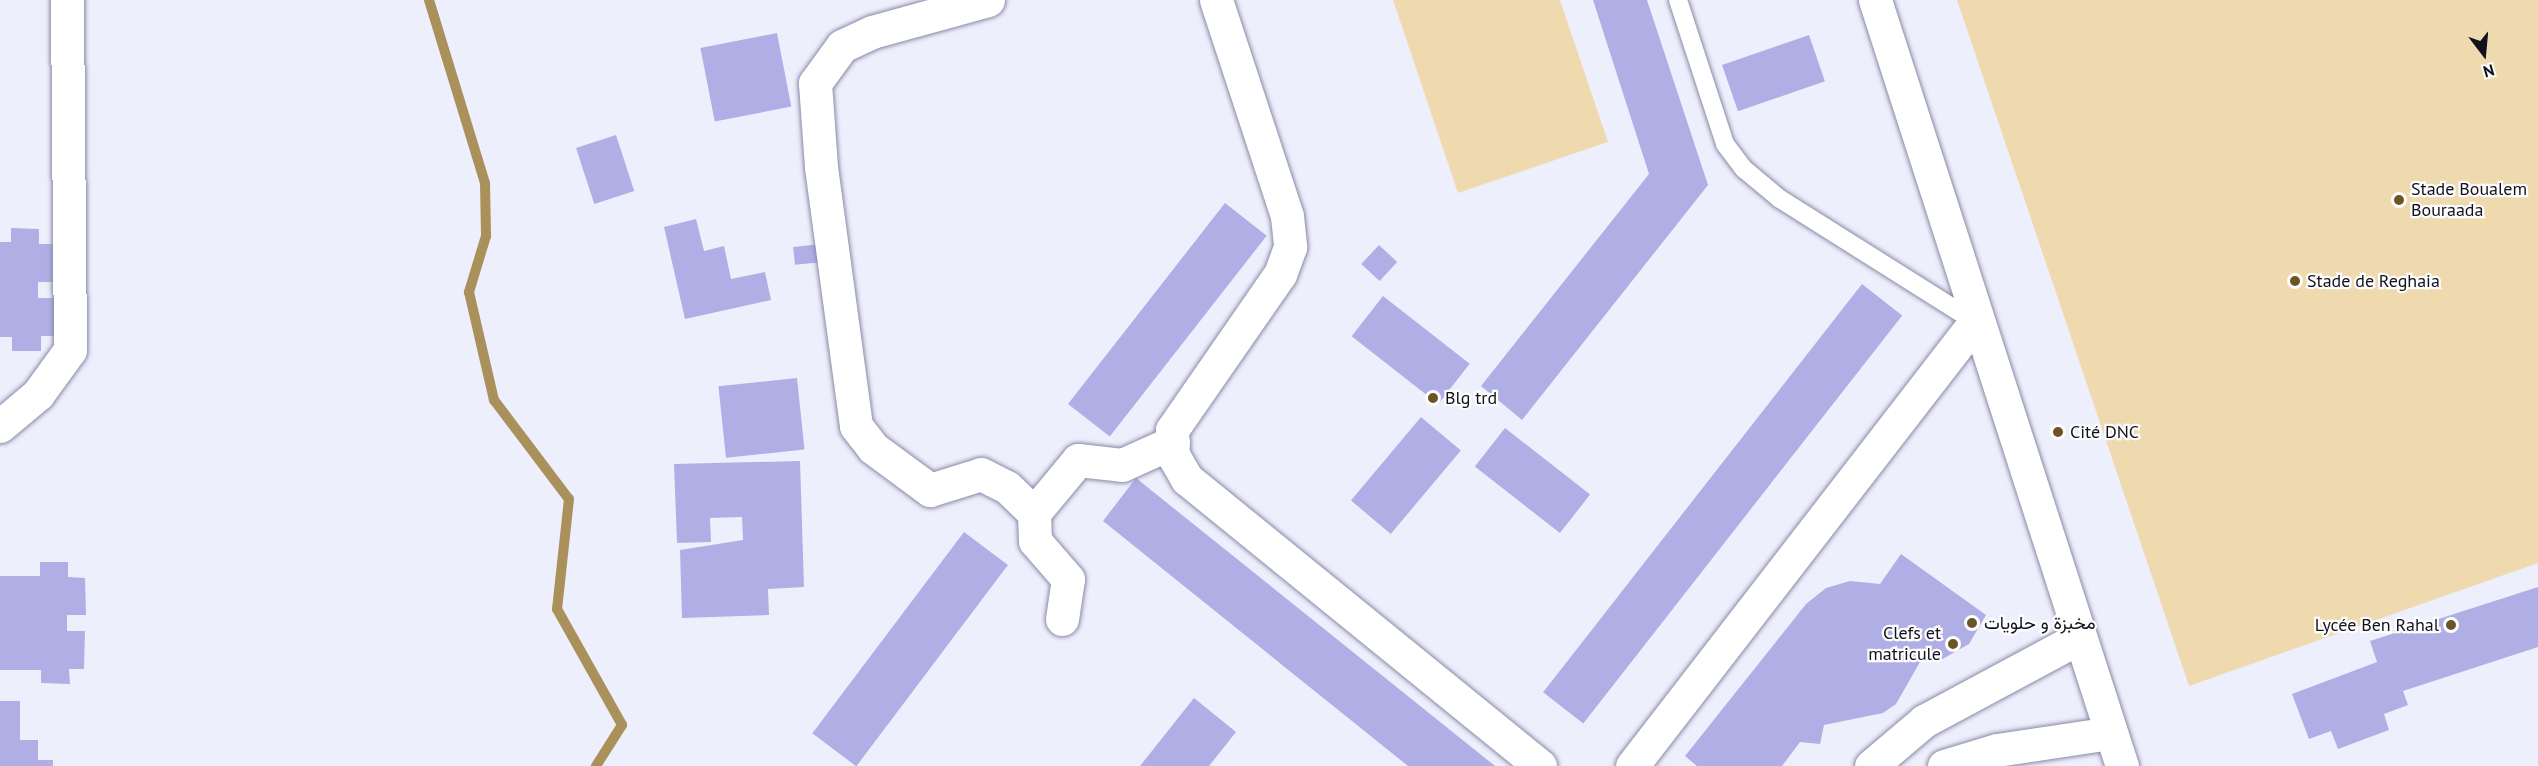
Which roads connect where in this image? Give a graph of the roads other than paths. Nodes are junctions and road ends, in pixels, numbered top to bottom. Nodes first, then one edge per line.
1 (67, 0) edge
2 (988, 0) edge
3 (1216, 0) edge
4 (1678, 0) edge
5 (1875, 0) edge
6 (1975, 322) junction
7 (0, 426) edge
8 (1173, 442) junction
9 (1035, 513) junction
10 (1062, 619) dead end
11 (2079, 638) junction
12 (2111, 733) junction
13 (1540, 766) edge
14 (1632, 766) edge
15 (1871, 766) edge
16 (1944, 766) edge
17 (2122, 766) edge

1 - 7 street
2 - 9 street
3 - 8 street
4 - 6 lane
5 - 6 street
6 - 11 street
6 - 14 street
8 - 9 street
8 - 13 street
9 - 10 street
11 - 12 street
11 - 15 street
12 - 16 street
12 - 17 street

